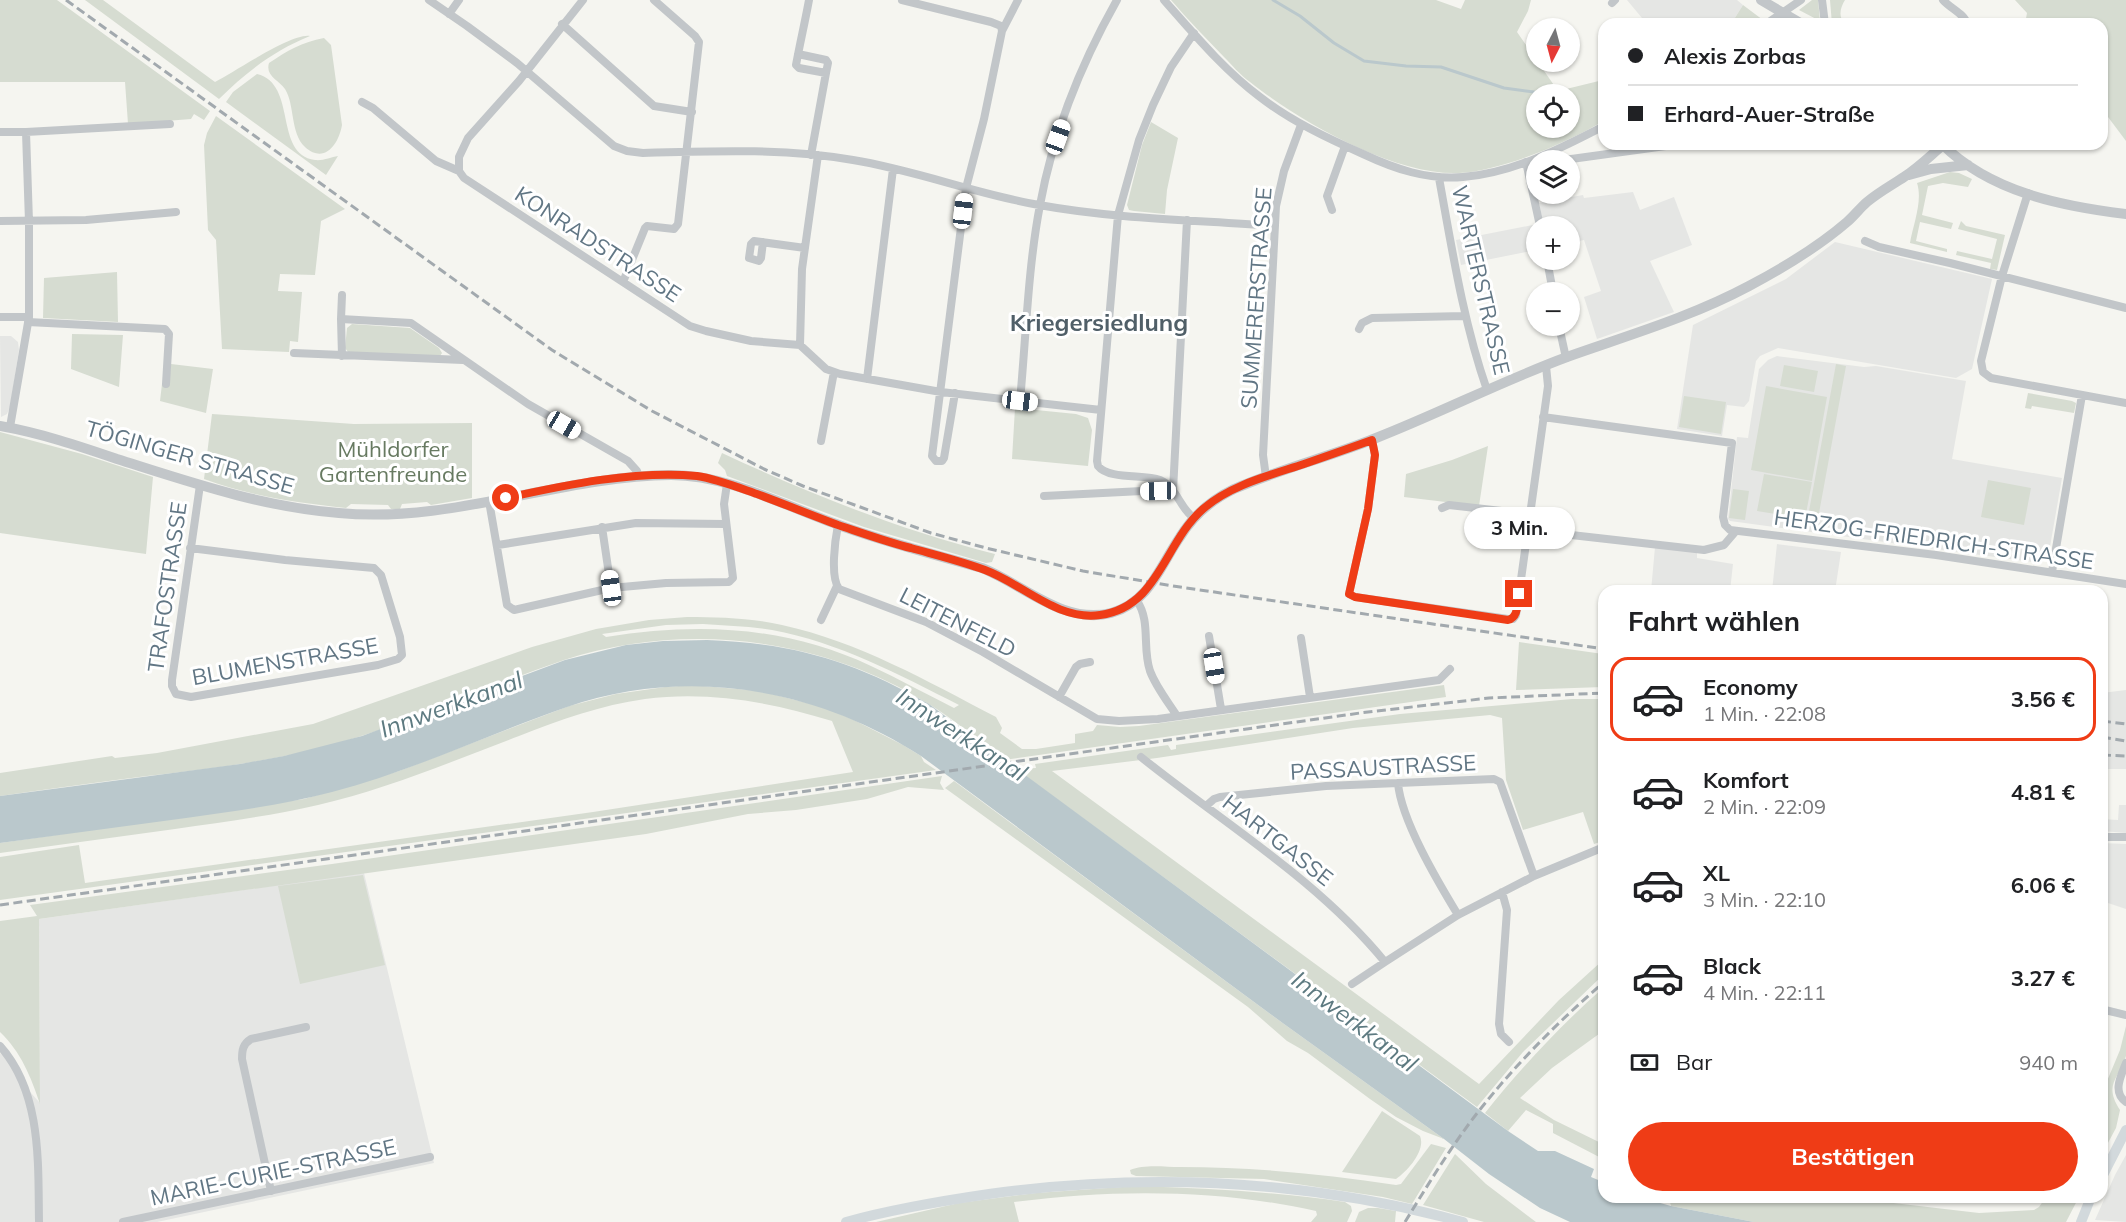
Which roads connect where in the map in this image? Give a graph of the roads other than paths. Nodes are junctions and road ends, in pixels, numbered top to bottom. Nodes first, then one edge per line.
1 (429, 0) edge
2 (459, 0) edge
3 (582, 0) edge
4 (654, 0) edge
5 (809, 0) edge
6 (902, 0) edge
7 (1018, 0) edge
8 (1117, 0) edge
9 (1164, 0) edge
10 (1761, 0) edge
11 (1801, 0) edge
12 (1822, 0) edge
13 (1943, 0) edge
14 (1782, 13) junction
15 (449, 14) junction
16 (1775, 18) edge
17 (1791, 18) edge
18 (1824, 18) edge
19 (1964, 18) edge
20 (562, 24) junction
21 (1002, 29) junction
22 (1194, 33) junction
23 (798, 54) junction
24 (526, 71) junction
25 (826, 73) junction
26 (362, 102) dead end
27 (692, 112) junction
28 (170, 124) dead end
29 (1301, 125) junction
30 (1598, 129) edge
31 (0, 132) edge
32 (26, 132) junction
33 (1345, 146) junction
34 (1552, 150) edge
35 (1630, 150) edge
36 (1941, 150) edge
37 (1943, 150) edge
38 (1949, 150) edge
39 (688, 152) junction
40 (815, 155) junction
41 (1580, 159) edge
42 (1526, 162) edge
43 (1968, 165) junction
44 (893, 169) junction
45 (1931, 169) junction
46 (459, 171) junction
47 (1906, 176) junction
48 (1439, 178) junction
49 (966, 188) junction
50 (2028, 193) junction
51 (1040, 205) junction
52 (1332, 210) dead end
53 (176, 212) dead end
54 (2126, 214) edge
55 (1118, 215) junction
56 (1187, 220) junction
57 (0, 221) edge
58 (29, 222) junction
59 (1275, 226) junction
60 (1865, 241) dead end
61 (764, 242) dead end
62 (805, 248) junction
63 (2002, 276) junction
64 (623, 282) junction
65 (342, 295) dead end
66 (2126, 308) edge
67 (1465, 316) junction
68 (0, 317) edge
69 (28, 319) junction
70 (341, 319) junction
71 (1359, 329) dead end
72 (1560, 336) edge
73 (800, 345) junction
74 (294, 353) dead end
75 (342, 356) junction
76 (1566, 358) junction
77 (465, 360) junction
78 (1546, 366) junction
79 (834, 372) junction
80 (867, 379) junction
81 (166, 384) dead end
82 (1487, 390) junction
83 (941, 392) junction
84 (955, 393) junction
85 (2082, 395) junction
86 (1020, 401) junction
87 (2126, 403) edge
88 (1101, 410) junction
89 (1543, 417) junction
90 (5, 427) edge
91 (1372, 440) junction
92 (821, 441) dead end
93 (639, 477) junction
94 (1266, 477) junction
95 (727, 484) junction
96 (200, 485) junction
97 (1173, 491) junction
98 (1044, 496) dead end
99 (489, 501) junction
100 (1442, 508) dead end
101 (1529, 514) junction
102 (1194, 518) junction
103 (725, 524) junction
104 (838, 525) junction
105 (602, 527) junction
106 (1527, 530) junction
107 (1736, 531) junction
108 (498, 545) junction
109 (190, 548) junction
110 (2052, 572) junction
111 (2126, 584) edge
112 (837, 586) junction
113 (611, 588) junction
114 (1137, 601) junction
115 (821, 620) dead end
116 (1209, 636) dead end
117 (1301, 638) dead end
118 (1090, 662) dead end
119 (1450, 669) dead end
120 (176, 694) joint
121 (1059, 697) junction
122 (1310, 697) junction
123 (1221, 710) junction
124 (1178, 716) junction
125 (1140, 757) dead end
126 (1398, 783) junction
127 (1206, 806) junction
128 (2108, 837) edge
129 (2126, 837) edge
130 (1598, 849) edge
131 (1533, 876) junction
132 (1502, 892) junction
133 (1458, 915) junction
134 (1385, 962) junction
135 (1352, 984) dead end
136 (2108, 1011) edge
137 (2126, 1015) edge
138 (306, 1026) dead end
139 (1509, 1042) dead end
140 (0, 1046) edge
141 (2126, 1063) edge
142 (2126, 1102) edge
143 (2126, 1130) edge
144 (430, 1157) dead end
145 (2108, 1165) edge
146 (270, 1191) junction
147 (2089, 1203) edge
148 (39, 1222) edge
149 (123, 1222) edge
150 (846, 1222) edge
151 (1463, 1222) edge
152 (2081, 1222) edge

1 - 15 street
2 - 15 street
3 - 20 street
4 - 27 street
5 - 23 street
6 - 21 street
7 - 21 street
8 - 51 street
9 - 22 street
10 - 14 street
11 - 14 street
12 - 18 street
13 - 19 street
14 - 16 street
14 - 17 street
15 - 24 street
20 - 24 street
20 - 27 street
21 - 49 street
22 - 29 street
22 - 55 street
23 - 25 street
23 - 25 street
24 - 39 street
24 - 46 street
25 - 40 street
26 - 46 street, KONRADSTRASSE
27 - 39 street
28 - 32 street
29 - 33 street
29 - 59 street, SUMMERERSTRASSE
30 - 34 street
31 - 32 street
32 - 58 street
33 - 48 street
33 - 52 street
35 - 41 street
36 - 47 street, TÖGINGER STRASSE
37 - 45 street, TÖGINGER STRASSE
38 - 43 street
39 - 40 street
39 - 64 street
40 - 44 street
40 - 62 street
42 - 48 street
43 - 45 street, TÖGINGER STRASSE
43 - 50 street
44 - 49 street
44 - 80 street
45 - 47 street, TÖGINGER STRASSE
46 - 64 street, KONRADSTRASSE
47 - 76 street, TÖGINGER STRASSE
48 - 67 street, WARTERSTRASSE
49 - 51 street
49 - 83 street
50 - 54 street
50 - 63 street
51 - 55 street
51 - 86 street
53 - 58 street
55 - 56 street
55 - 88 street
56 - 59 street
56 - 97 street
57 - 58 street
58 - 69 street
59 - 94 street, SUMMERERSTRASSE
60 - 63 street
61 - 62 street
62 - 73 street
63 - 66 street
63 - 85 street
64 - 73 street, KONRADSTRASSE
65 - 70 street
67 - 71 street
67 - 82 street, WARTERSTRASSE
68 - 69 street
69 - 81 street
69 - 90 street
70 - 75 street
70 - 77 street
72 - 76 street
73 - 79 street
74 - 75 street
75 - 77 street
76 - 78 street, TÖGINGER STRASSE
77 - 93 street
78 - 82 street, TÖGINGER STRASSE
78 - 89 street
79 - 80 street
79 - 92 street
80 - 83 street
82 - 91 street, TÖGINGER STRASSE
83 - 84 street
83 - 84 street
84 - 86 street
85 - 87 street
85 - 110 street
86 - 88 street
88 - 97 street
89 - 101 street
89 - 107 street
90 - 96 street, TÖGINGER STRASSE
91 - 94 street, TÖGINGER STRASSE
91 - 106 street
93 - 95 street, TÖGINGER STRASSE
93 - 99 street, TÖGINGER STRASSE
94 - 102 street, TÖGINGER STRASSE
95 - 103 street
95 - 104 street, TÖGINGER STRASSE
96 - 99 street, TÖGINGER STRASSE
96 - 109 street, TRAFOSTRASSE
97 - 98 street
97 - 102 street
99 - 108 street
100 - 101 street
101 - 106 street
102 - 114 street, TÖGINGER STRASSE
103 - 105 street
103 - 113 street
104 - 112 street
104 - 114 street, TÖGINGER STRASSE
105 - 108 street
105 - 113 street
106 - 107 street
107 - 110 street, HERZOG-FRIEDRICH-STRASSE
108 - 113 street
109 - 120 street, TRAFOSTRASSE
109 - 120 street, BLUMENSTRASSE
110 - 111 street, HERZOG-FRIEDRICH-STRASSE
112 - 115 street
112 - 121 street, LEITENFELD
114 - 124 street
116 - 123 street
117 - 122 street
118 - 121 street
119 - 122 street, LEITENFELD
121 - 124 street, LEITENFELD
122 - 123 street, LEITENFELD
123 - 124 street, LEITENFELD
125 - 127 street, HARTGASSE
126 - 127 street, PASSAUSTRASSE
126 - 131 street, PASSAUSTRASSE
126 - 133 street
127 - 134 street, HARTGASSE
128 - 129 street
130 - 131 street
131 - 132 street
132 - 133 street
132 - 139 street
133 - 134 street
134 - 135 street
136 - 137 street
138 - 146 street
140 - 148 street
141 - 142 street
143 - 145 main road
144 - 146 street, MARIE-CURIE-STRASSE
146 - 149 street, MARIE-CURIE-STRASSE
147 - 152 main road
150 - 151 main road

